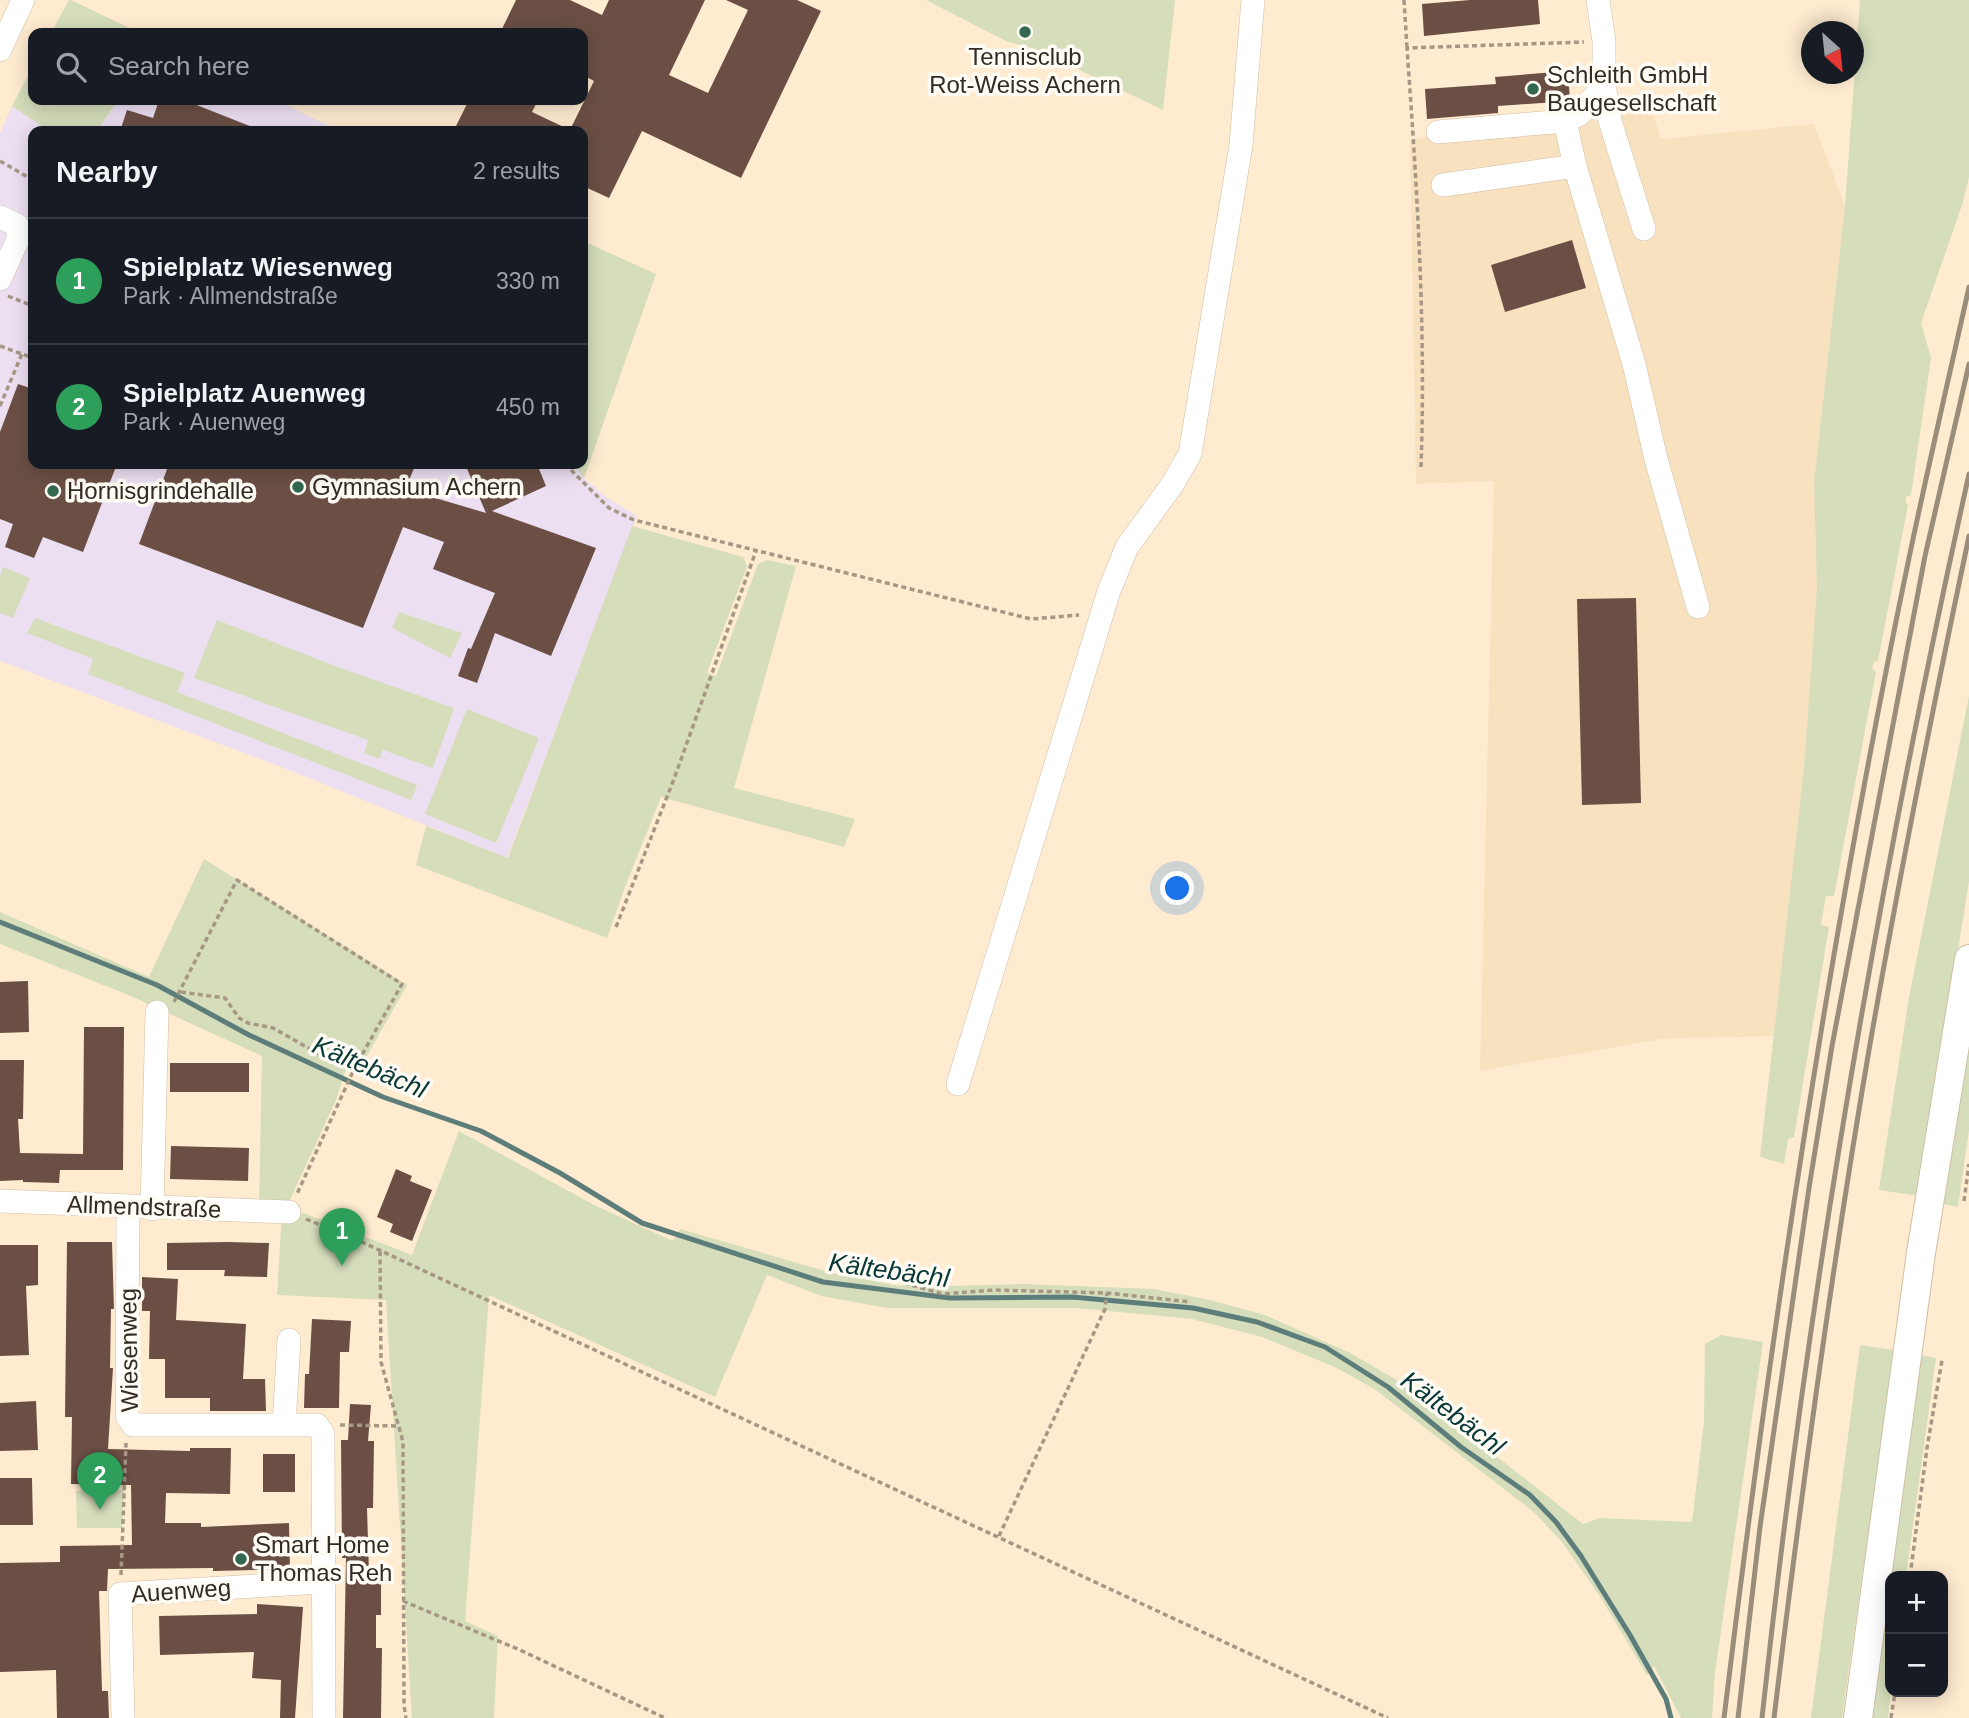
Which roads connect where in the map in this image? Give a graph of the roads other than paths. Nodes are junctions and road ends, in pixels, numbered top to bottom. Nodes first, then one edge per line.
1 (23, 0) edge
2 (1253, 0) edge
3 (1598, 0) edge
4 (0, 50) edge
5 (1604, 84) junction
6 (1565, 121) junction
7 (1437, 132) dead end
8 (1575, 166) junction
9 (1443, 185) dead end
10 (0, 217) edge
11 (1644, 229) dead end
12 (0, 279) edge
13 (1698, 607) dead end
14 (1969, 960) edge
15 (157, 1012) dead end
16 (958, 1084) dead end
17 (0, 1201) edge
18 (128, 1207) junction
19 (152, 1209) junction
20 (289, 1212) road end
21 (289, 1340) dead end
22 (284, 1425) junction
23 (322, 1582) junction
24 (123, 1718) edge
25 (324, 1718) edge
26 (1858, 1718) edge

1 - 4 street
2 - 16 street
3 - 5 street
5 - 6 street
5 - 11 street
6 - 7 street
6 - 8 street
8 - 9 street
8 - 13 street
10 - 12 street
14 - 26 main road
15 - 19 street
17 - 18 street, Allmendstraße
18 - 19 street, Allmendstraße
18 - 22 street, Wiesenweg
19 - 20 street, Allmendstraße
21 - 22 street
22 - 23 street, Wiesenweg
23 - 24 street, Auenweg
23 - 25 street

